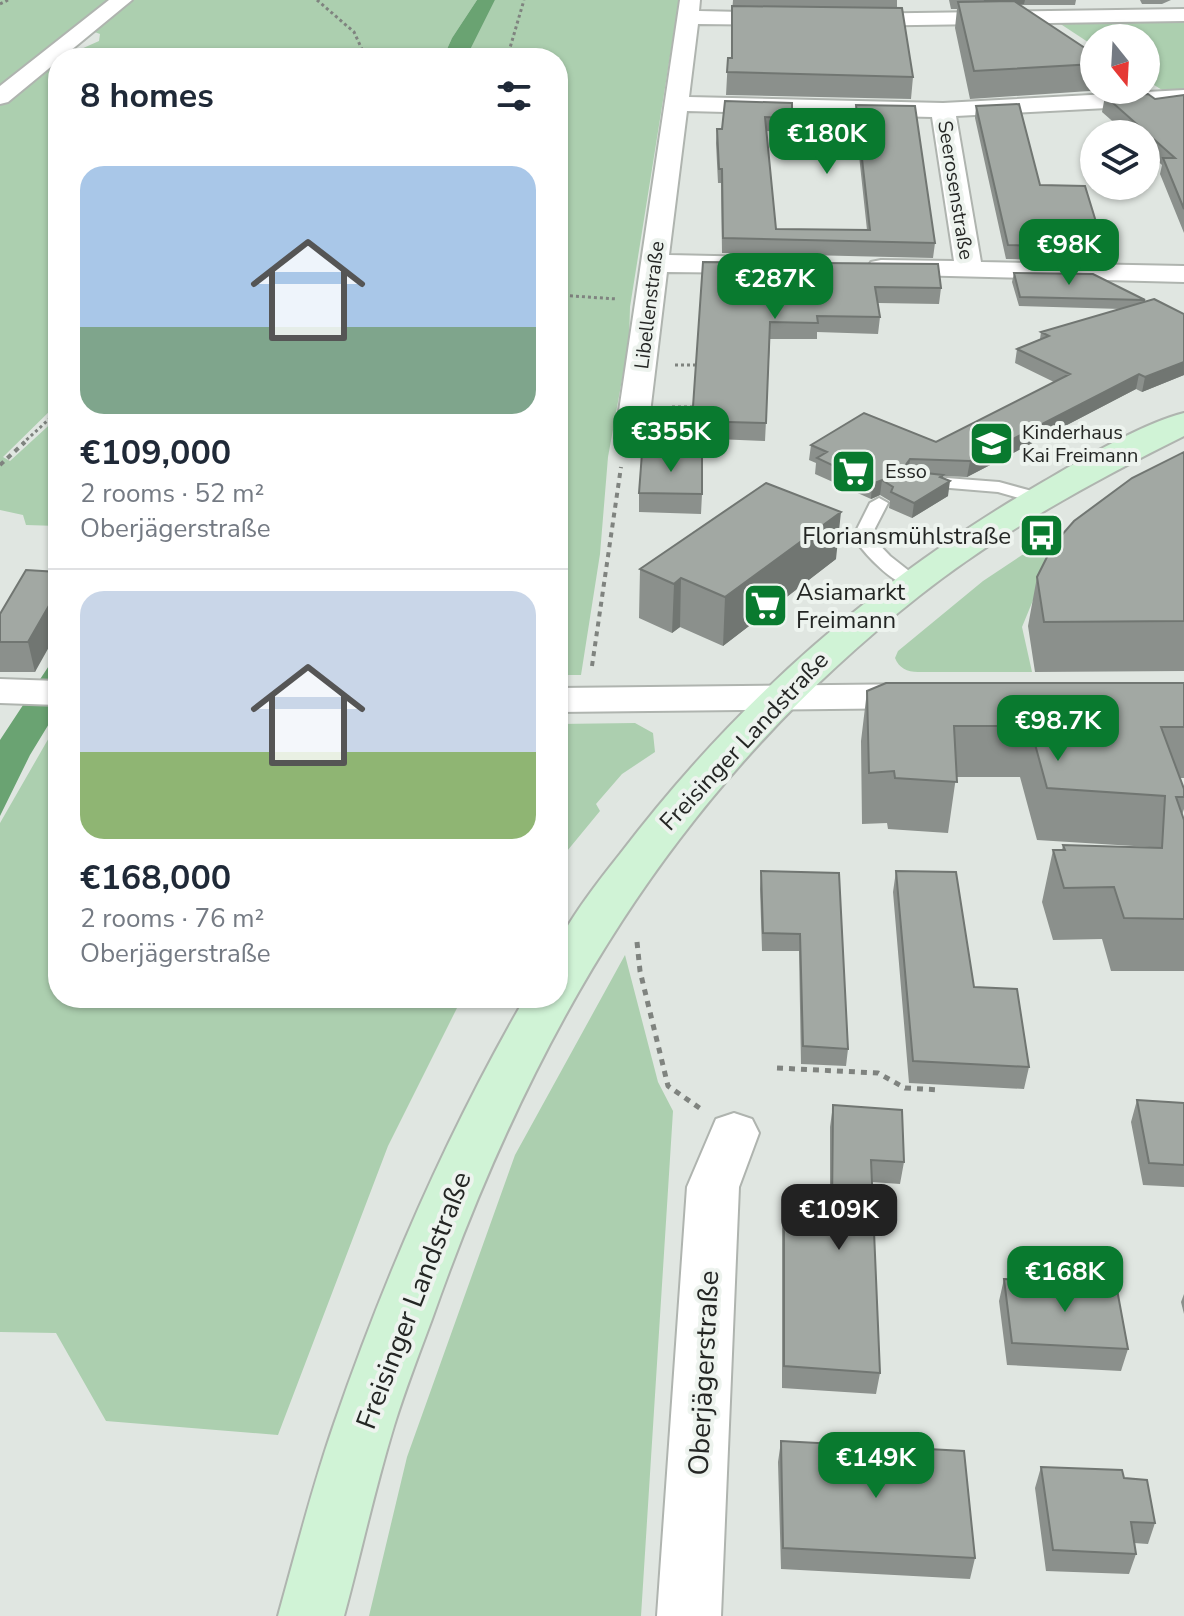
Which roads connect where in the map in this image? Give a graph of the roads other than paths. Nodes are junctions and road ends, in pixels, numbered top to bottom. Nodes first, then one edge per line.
1 (122, 0) edge
2 (1006, 0) edge
3 (688, 8) edge
4 (1184, 15) edge
5 (1028, 17) junction
6 (1060, 39) edge
7 (62, 48) edge
8 (48, 59) edge
9 (1160, 95) edge
10 (0, 97) edge
11 (1184, 97) edge
12 (1080, 99) edge
13 (1160, 103) edge
14 (677, 104) junction
15 (943, 110) junction
16 (1184, 118) edge
17 (653, 263) junction
18 (781, 266) edge
19 (859, 267) edge
20 (969, 270) junction
21 (1184, 274) edge
22 (1184, 423) edge
23 (631, 438) road end
24 (915, 481) edge
25 (1037, 498) junction
26 (879, 503) dead end
27 (911, 582) junction
28 (2, 691) edge
29 (48, 693) edge
30 (961, 696) edge
31 (778, 698) junction
32 (573, 700) edge
33 (568, 967) edge
34 (544, 1008) edge
35 (734, 1133) road end
36 (311, 1616) edge
37 (689, 1616) edge

1 - 7 street
2 - 5 street
3 - 5 street
3 - 14 street, Libellenstraße
4 - 5 street
5 - 6 street
8 - 10 street
9 - 11 street
12 - 15 street
13 - 16 street
14 - 15 street
14 - 17 street, Libellenstraße
15 - 20 street, Seerosenstraße
17 - 18 street
17 - 23 street, Libellenstraße
19 - 20 street
20 - 21 street
22 - 25 main road, Freisinger Landstraße
24 - 25 lane
25 - 27 main road, Freisinger Landstraße
26 - 27 lane
27 - 31 main road, Freisinger Landstraße
28 - 29 street
30 - 31 street
31 - 32 street
31 - 33 main road, Freisinger Landstraße
34 - 36 main road, Freisinger Landstraße
35 - 37 street, Oberjägerstraße

